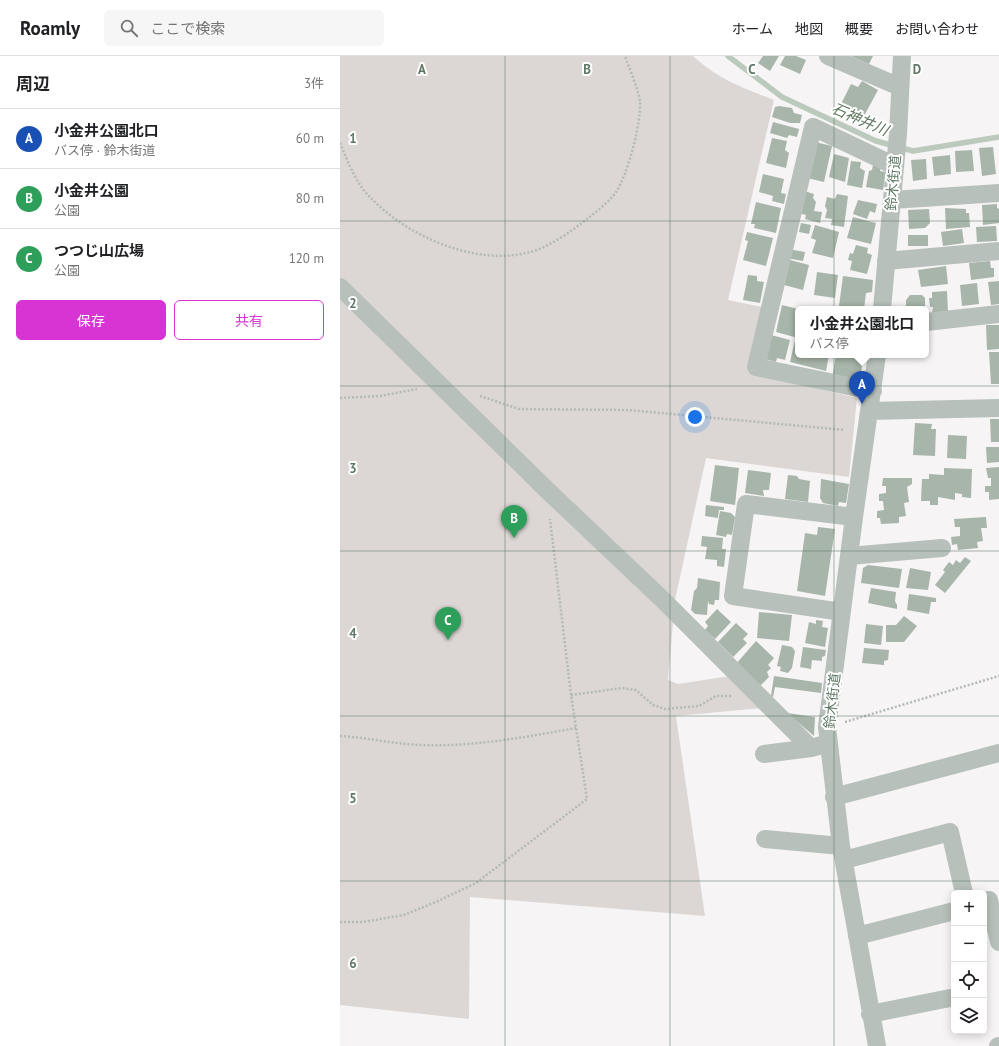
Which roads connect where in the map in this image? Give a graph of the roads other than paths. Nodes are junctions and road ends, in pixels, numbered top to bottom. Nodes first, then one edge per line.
1 (828, 56) edge
2 (902, 56) edge
3 (900, 87) junction
4 (895, 162) junction
5 (999, 193) edge
6 (892, 200) junction
7 (999, 250) edge
8 (886, 261) junction
9 (340, 288) edge
10 (882, 306) edge
11 (999, 314) edge
12 (929, 322) edge
13 (877, 358) edge
14 (873, 391) junction
15 (999, 408) edge
16 (869, 411) junction
17 (854, 517) junction
18 (942, 548) dead end
19 (850, 556) junction
20 (842, 612) junction
21 (828, 735) junction
22 (811, 748) junction
23 (999, 753) edge
24 (764, 754) dead end
25 (834, 797) junction
26 (765, 839) dead end
27 (842, 853) junction
28 (963, 890) edge
29 (991, 899) edge
30 (951, 912) edge
31 (858, 936) junction
32 (999, 942) edge
33 (950, 998) dead end
34 (870, 1014) junction
35 (877, 1046) edge

1 - 3 street
2 - 3 street, 鈴木街道
3 - 4 street, 鈴木街道
4 - 6 street, 鈴木街道
4 - 14 street
5 - 6 street
6 - 8 street, 鈴木街道
7 - 8 street
8 - 10 street, 鈴木街道
9 - 22 street
11 - 12 street
13 - 14 street, 鈴木街道
14 - 16 street, 鈴木街道
15 - 16 street
16 - 17 street, 鈴木街道
17 - 19 street, 鈴木街道
17 - 20 street
18 - 19 street
19 - 20 street, 鈴木街道
20 - 21 street, 鈴木街道
21 - 22 street
21 - 25 street, 鈴木街道
22 - 24 street
23 - 25 street
25 - 27 street, 鈴木街道
26 - 27 street
27 - 28 street
27 - 31 street, 鈴木街道
29 - 32 street
30 - 31 street
31 - 34 street, 鈴木街道
33 - 34 street
34 - 35 street, 鈴木街道

